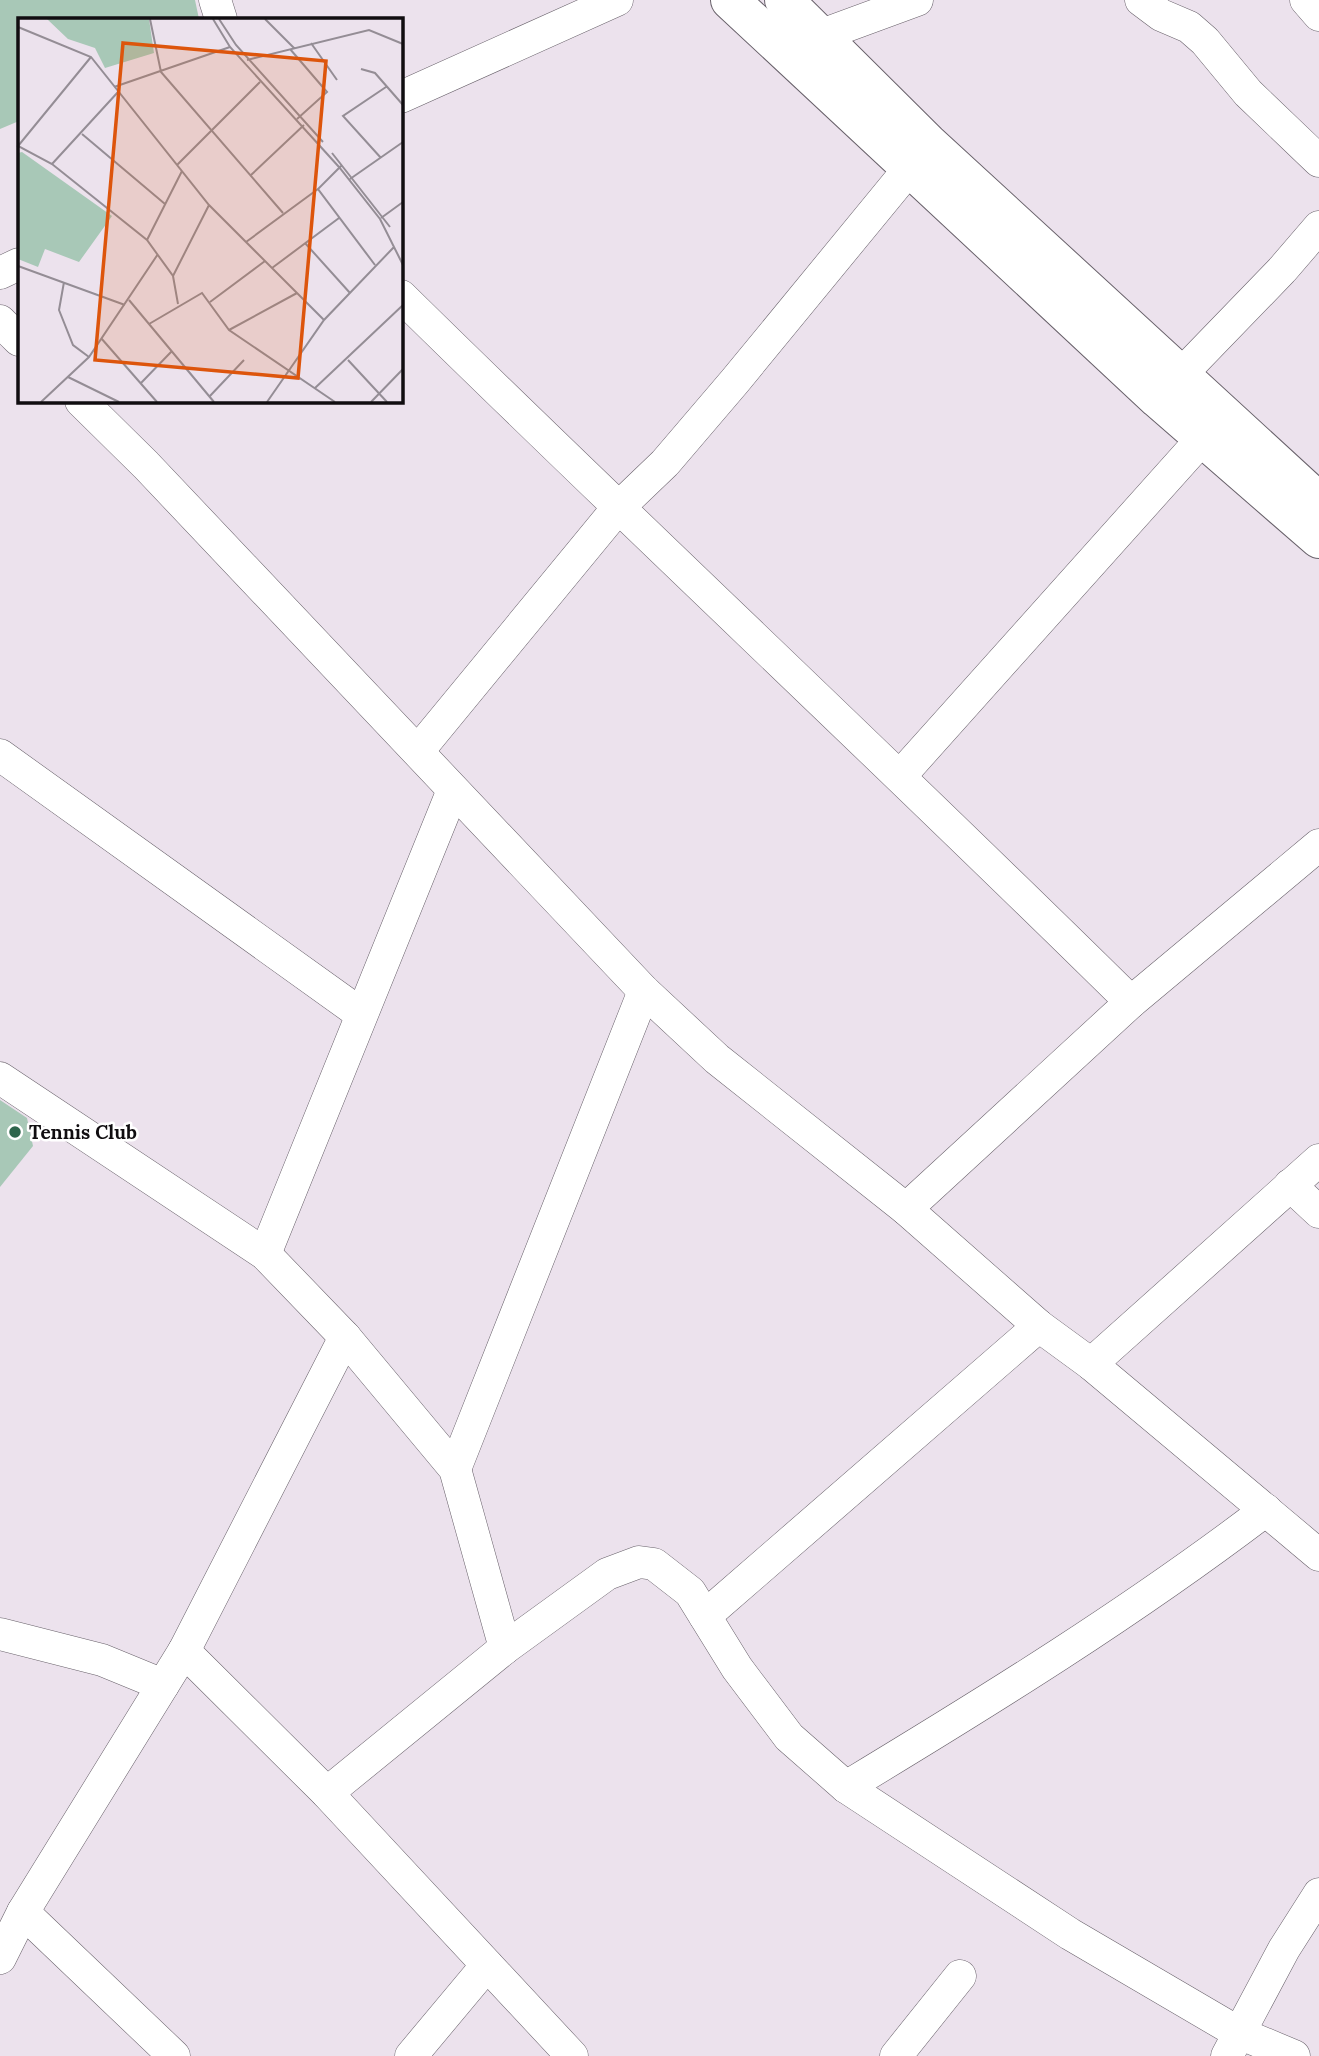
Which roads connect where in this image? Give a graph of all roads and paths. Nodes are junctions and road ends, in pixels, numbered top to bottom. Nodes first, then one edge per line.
1 (215, 0) edge
2 (617, 0) edge
3 (730, 0) edge
4 (784, 0) edge
5 (917, 0) edge
6 (1141, 0) edge
7 (1306, 0) edge
8 (1319, 15) edge
9 (221, 18) edge
10 (820, 35) junction
11 (782, 51) junction
12 (402, 97) edge
13 (1319, 161) edge
14 (909, 169) junction
15 (1319, 226) edge
16 (18, 264) edge
17 (0, 272) edge
18 (402, 297) edge
19 (0, 321) edge
20 (18, 339) edge
21 (1169, 386) junction
22 (82, 402) edge
23 (1214, 426) junction
24 (1319, 502) edge
25 (617, 509) junction
26 (1319, 539) edge
27 (418, 751) junction
28 (0, 755) edge
29 (901, 775) junction
30 (453, 790) junction
31 (1319, 845) edge
32 (644, 991) junction
33 (1131, 1002) junction
34 (361, 1014) junction
35 (0, 1078) edge
36 (1319, 1160) edge
37 (1290, 1185) junction
38 (906, 1209) junction
39 (1319, 1212) edge
40 (265, 1254) junction
41 (1039, 1326) junction
42 (345, 1337) junction
43 (1091, 1364) junction
44 (455, 1469) junction
45 (1266, 1510) junction
46 (1319, 1555) edge
47 (705, 1616) junction
48 (0, 1634) edge
49 (505, 1648) junction
50 (184, 1651) junction
51 (163, 1685) junction
52 (846, 1787) junction
53 (327, 1793) junction
54 (1319, 1894) edge
55 (23, 1912) junction
56 (0, 1958) edge
57 (487, 1965) junction
58 (960, 1976) dead end
59 (1233, 2045) edge
60 (174, 2056) edge
61 (411, 2056) edge
62 (572, 2056) edge
63 (896, 2056) edge
64 (1294, 2056) edge

1 - 9 street
2 - 12 street
3 - 11 street
4 - 10 street
5 - 10 street
6 - 13 street
7 - 8 street
10 - 11 street
10 - 21 street
11 - 14 street
14 - 21 street
14 - 25 street
15 - 21 street
16 - 17 street
18 - 25 street
19 - 20 street
21 - 23 street
22 - 27 street
23 - 24 street
23 - 26 street
23 - 29 street
25 - 27 street
25 - 29 street
27 - 30 street
28 - 34 street
29 - 33 street
30 - 32 street
30 - 34 street
31 - 33 street
32 - 38 street
32 - 44 street
33 - 38 street
34 - 40 street
35 - 40 street
36 - 37 street
37 - 39 street
37 - 43 street
38 - 41 street
40 - 42 street
41 - 43 street
41 - 47 street
42 - 44 street
42 - 50 street
43 - 45 street
44 - 49 street
45 - 46 street
45 - 52 street
47 - 49 street
47 - 52 street
48 - 51 street
49 - 53 street
50 - 51 street
50 - 53 street
51 - 55 street
52 - 59 street
53 - 57 street
54 - 59 street
55 - 56 street
55 - 60 street
57 - 61 street
57 - 62 street
58 - 63 street
59 - 64 street

